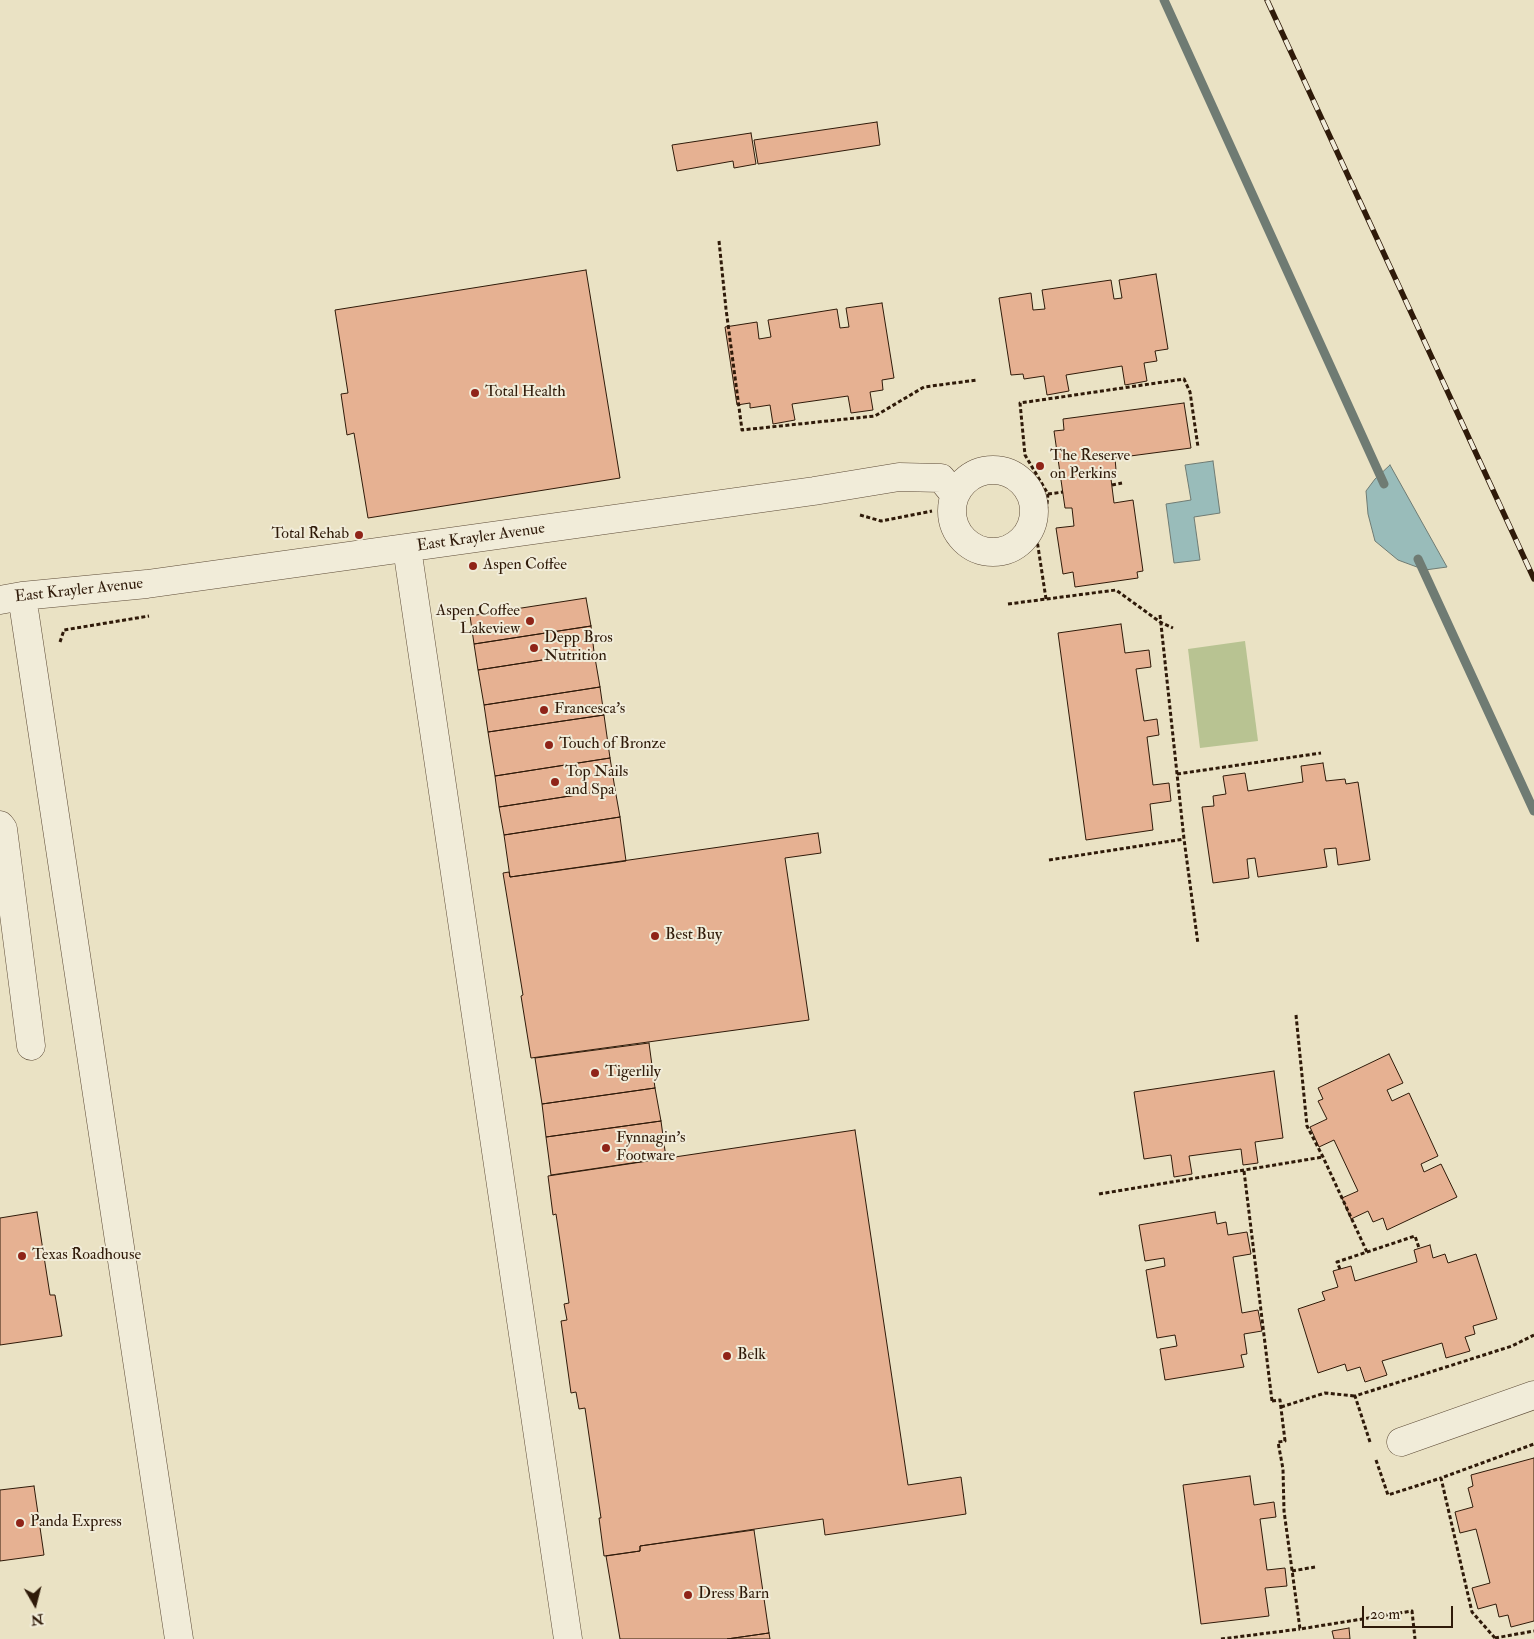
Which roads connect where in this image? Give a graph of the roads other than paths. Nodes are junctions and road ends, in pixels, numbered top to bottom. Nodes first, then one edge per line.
1 (954, 494) dead end
2 (407, 548) junction
3 (11, 598) edge
4 (0, 825) edge
5 (31, 1046) dead end
6 (1534, 1395) edge
7 (1401, 1442) dead end
8 (179, 1639) edge
9 (568, 1639) edge

1 - 2 street, East Krayler Avenue
2 - 3 street, East Krayler Avenue
2 - 9 street
3 - 8 street
4 - 5 street
6 - 7 street

